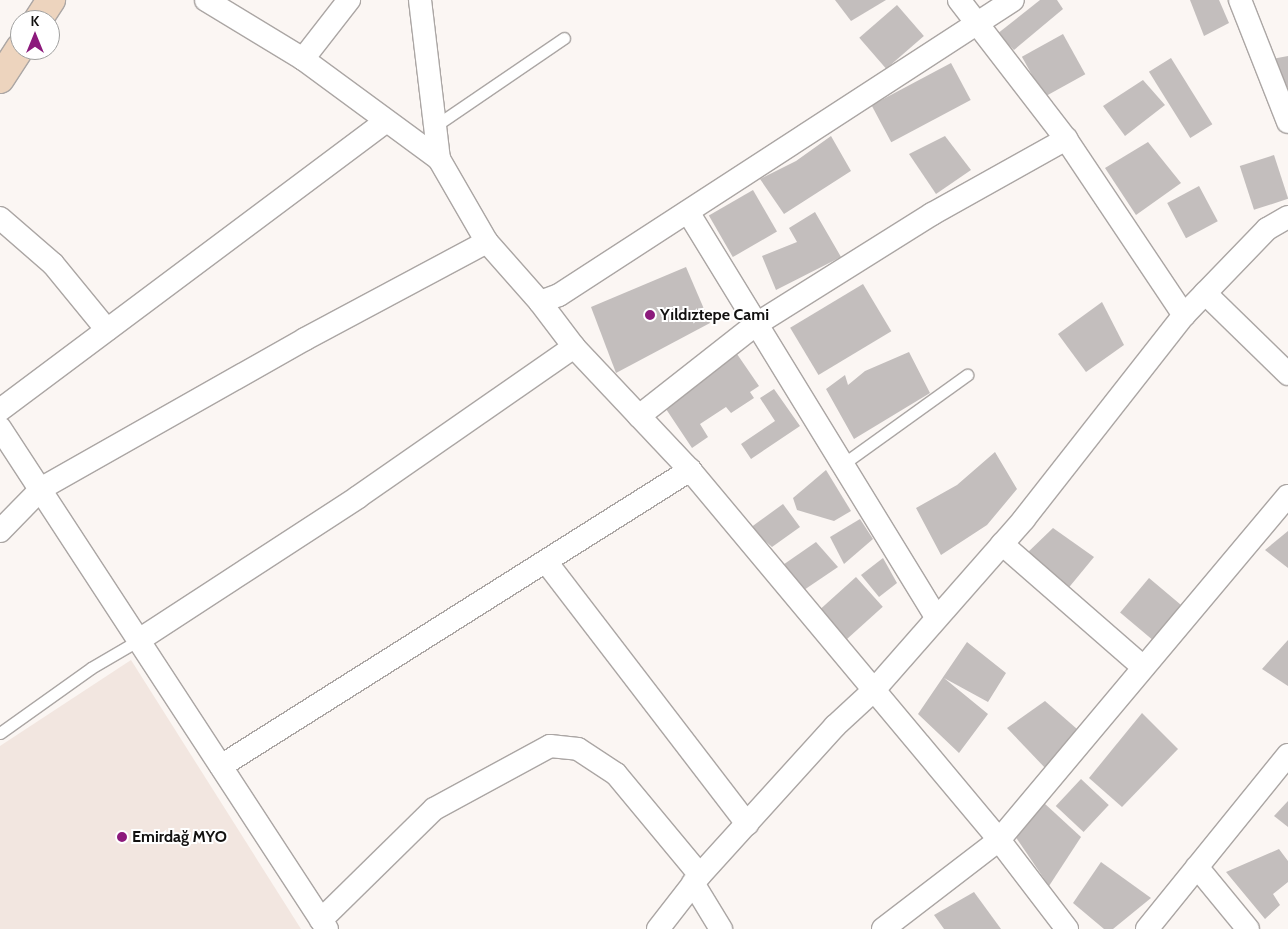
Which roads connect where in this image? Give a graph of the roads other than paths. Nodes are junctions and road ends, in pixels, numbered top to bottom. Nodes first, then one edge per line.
1 (206, 0) edge
2 (349, 0) edge
3 (420, 0) edge
4 (959, 0) edge
5 (1013, 0) edge
6 (1240, 0) edge
7 (977, 25) junction
8 (564, 38) dead end
9 (12, 60) edge
10 (303, 60) junction
11 (0, 79) edge
12 (385, 122) junction
13 (1288, 122) edge
14 (435, 126) junction
15 (1066, 139) junction
16 (439, 159) junction
17 (688, 212) junction
18 (1288, 217) edge
19 (0, 218) edge
20 (487, 242) junction
21 (1204, 293) junction
22 (540, 302) junction
23 (1184, 315) junction
24 (755, 325) junction
25 (107, 330) junction
26 (574, 347) junction
27 (1288, 374) edge
28 (967, 375) dead end
29 (0, 410) edge
30 (639, 416) junction
31 (0, 428) edge
32 (843, 464) junction
33 (690, 470) junction
34 (42, 488) junction
35 (1288, 496) edge
36 (0, 531) edge
37 (1002, 544) junction
38 (547, 563) junction
39 (936, 616) junction
40 (139, 640) junction
41 (1142, 668) junction
42 (874, 690) junction
43 (0, 733) edge
44 (1288, 755) edge
45 (222, 766) junction
46 (747, 824) junction
47 (999, 840) junction
48 (1197, 867) junction
49 (696, 879) junction
50 (324, 924) edge
51 (658, 929) edge
52 (721, 929) edge
53 (883, 929) edge
54 (1067, 929) edge
55 (1147, 929) edge
56 (1248, 929) edge

1 - 10 street
2 - 10 street
3 - 14 street
4 - 7 street
5 - 7 street
6 - 13 street
7 - 15 street
7 - 17 street
8 - 14 lane
9 - 11 main road
10 - 12 street
12 - 16 street
12 - 25 street
14 - 16 street
15 - 23 street
15 - 24 street
16 - 20 street
17 - 22 street
17 - 24 street
18 - 21 street
19 - 25 street
20 - 22 street
20 - 34 street
21 - 23 street
21 - 27 street
22 - 26 street
23 - 37 street
24 - 30 street
24 - 32 street
25 - 29 street
26 - 30 street
26 - 40 street
28 - 32 lane
30 - 33 street
31 - 34 street
32 - 39 street
33 - 38 street
33 - 42 street
34 - 36 street
34 - 40 street
35 - 41 street
37 - 39 street
37 - 41 street
38 - 45 street
38 - 46 street
39 - 42 street
40 - 43 lane
40 - 45 street
41 - 47 street
42 - 46 street
42 - 47 street
44 - 48 street
45 - 50 street
46 - 49 street
47 - 53 street
47 - 54 street
48 - 55 street
48 - 56 street
49 - 50 street
49 - 51 street
49 - 52 street

